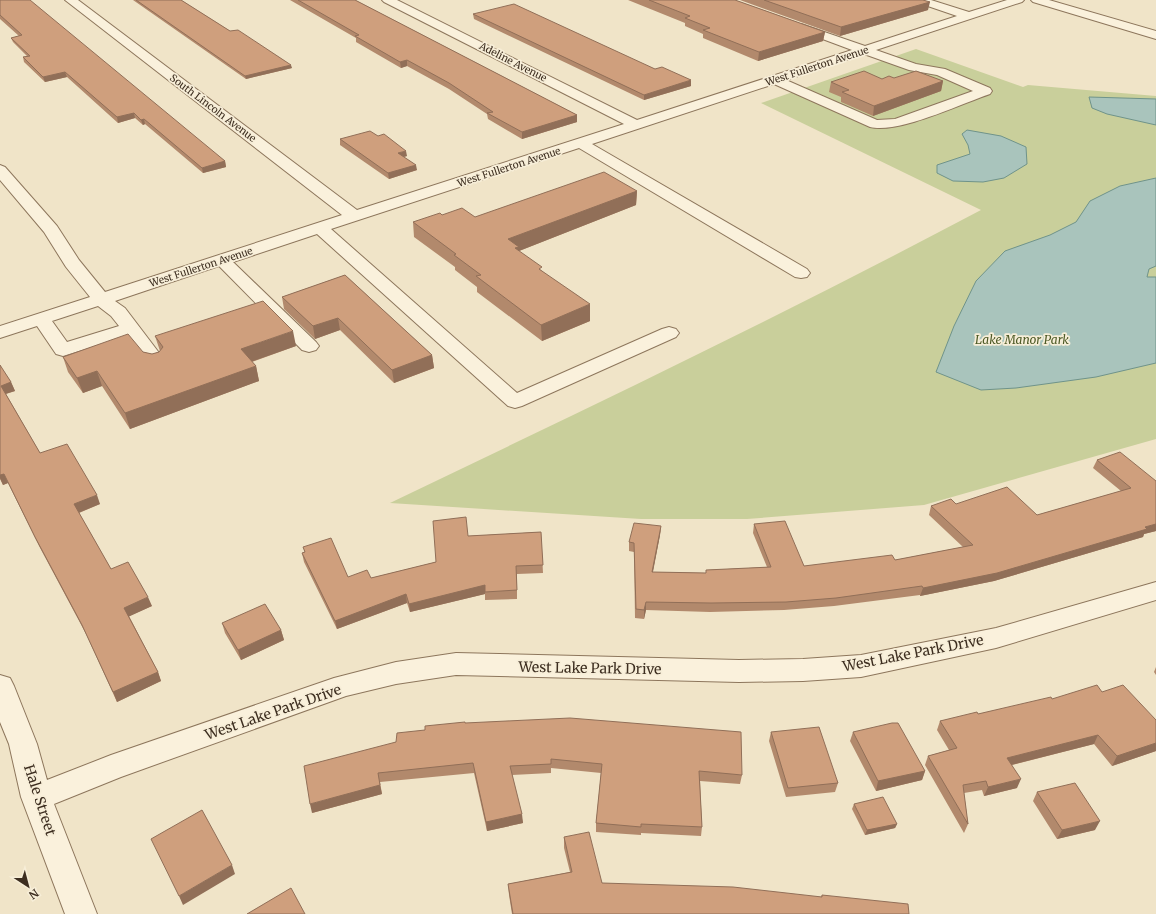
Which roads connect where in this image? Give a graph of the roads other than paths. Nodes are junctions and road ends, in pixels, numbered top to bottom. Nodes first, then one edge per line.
1 (71, 0) edge
2 (388, 0) edge
3 (920, 0) edge
4 (1018, 0) edge
5 (1037, 0) edge
6 (969, 16) junction
7 (783, 21) edge
8 (1156, 35) edge
9 (863, 50) junction
10 (776, 80) junction
11 (637, 125) junction
12 (581, 143) junction
13 (0, 170) edge
14 (356, 217) junction
15 (320, 228) junction
16 (222, 260) junction
17 (801, 273) dead end
18 (101, 299) junction
19 (41, 319) junction
20 (131, 329) junction
21 (0, 332) edge
22 (669, 333) dead end
23 (309, 346) dead end
24 (156, 362) edge
25 (1156, 591) edge
26 (0, 686) edge
27 (36, 797) junction
28 (81, 914) edge

1 - 14 street, South Lincoln Avenue
2 - 11 street, Adeline Avenue
3 - 6 street
4 - 6 street, West Fullerton Avenue
5 - 8 street
6 - 9 street, West Fullerton Avenue
7 - 9 street
9 - 10 street, West Fullerton Avenue
9 - 10 street
10 - 11 street, West Fullerton Avenue
11 - 12 street, West Fullerton Avenue
12 - 14 street, West Fullerton Avenue
12 - 17 street
13 - 18 street
14 - 15 street, West Fullerton Avenue
15 - 16 street, West Fullerton Avenue
15 - 22 street
16 - 18 street, West Fullerton Avenue
16 - 23 street
18 - 19 street, West Fullerton Avenue
18 - 20 street
19 - 20 street
19 - 21 street, West Fullerton Avenue
20 - 24 street
25 - 27 street, West Lake Park Drive
26 - 27 street, Hale Street
27 - 28 street, Hale Street

